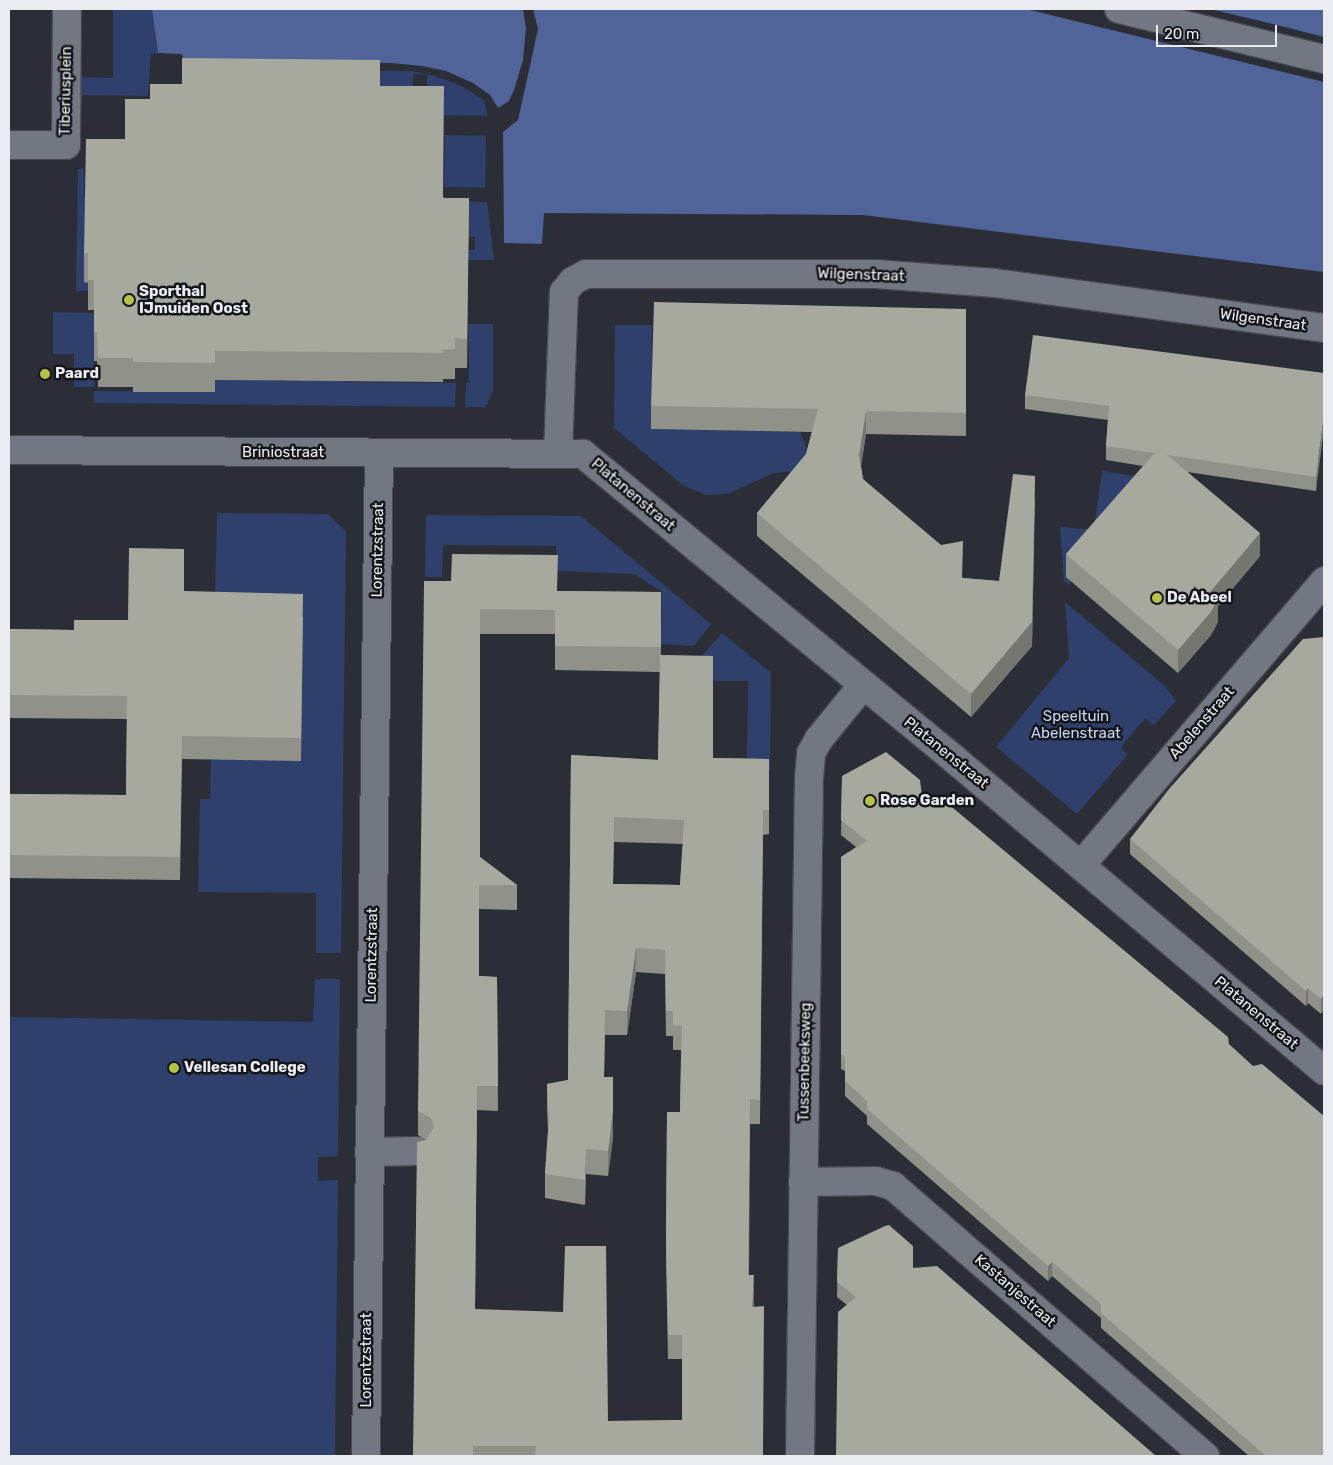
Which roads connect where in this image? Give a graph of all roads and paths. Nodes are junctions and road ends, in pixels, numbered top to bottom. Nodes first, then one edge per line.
1 (67, 9) edge
2 (1119, 9) edge
3 (1324, 59) edge
4 (9, 145) edge
5 (1324, 328) edge
6 (9, 450) edge
7 (379, 453) junction
8 (558, 454) junction
9 (1324, 582) edge
10 (863, 685) junction
11 (1081, 865) junction
12 (1324, 1071) edge
13 (418, 1151) edge
14 (369, 1152) junction
15 (803, 1182) junction
16 (366, 1456) edge
17 (800, 1456) edge
18 (1204, 1456) edge

1 - 4 street, Tiberiusplein
2 - 3 street
5 - 8 street, Wilgenstraat
6 - 7 street, Briniostraat
7 - 8 street, Briniostraat
7 - 14 street, Lorentzstraat
8 - 10 street, Platanenstraat
9 - 11 street, Abelenstraat
10 - 11 street, Platanenstraat
10 - 15 street, Tussenbeeksweg
11 - 12 street, Platanenstraat
13 - 14 street
14 - 16 street, Lorentzstraat
15 - 17 street, Tussenbeeksweg
15 - 18 street, Kastanjestraat

